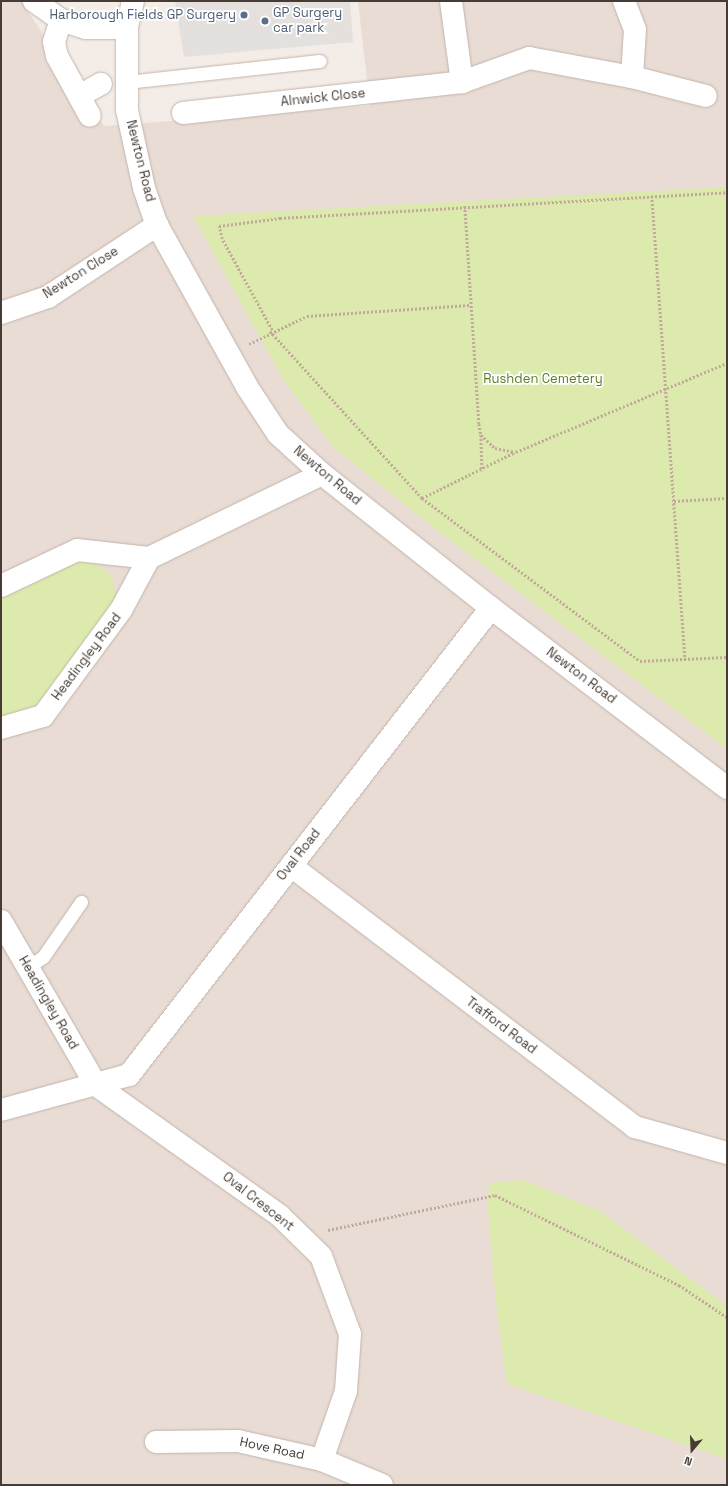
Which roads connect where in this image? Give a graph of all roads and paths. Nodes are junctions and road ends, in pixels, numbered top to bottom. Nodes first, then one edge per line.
1 (34, 1) edge
2 (133, 1) edge
3 (451, 1) edge
4 (624, 1) edge
5 (61, 20) junction
6 (127, 28) junction
7 (320, 61) dead end
8 (632, 77) junction
9 (126, 82) junction
10 (462, 82) junction
11 (101, 84) dead end
12 (78, 96) junction
13 (706, 96) dead end
14 (184, 113) dead end
15 (90, 116) dead end
16 (727, 192) edge
17 (652, 196) junction
18 (466, 206) junction
19 (157, 225) junction
20 (470, 305) junction
21 (1, 313) edge
22 (271, 331) junction
23 (230, 356) junction
24 (727, 364) edge
25 (666, 390) junction
26 (481, 435) junction
27 (516, 452) junction
28 (482, 471) junction
29 (322, 474) junction
30 (422, 498) junction
31 (727, 498) edge
32 (674, 501) junction
33 (149, 558) junction
34 (1, 586) edge
35 (491, 608) junction
36 (727, 657) edge
37 (685, 660) junction
38 (1, 728) edge
39 (727, 788) edge
40 (291, 866) junction
41 (81, 902) dead end
42 (1, 922) edge
43 (28, 967) junction
44 (96, 1085) junction
45 (1, 1110) edge
46 (727, 1153) edge
47 (305, 1240) junction
48 (727, 1317) edge
49 (156, 1442) dead end
50 (322, 1460) junction
51 (382, 1485) edge

1 - 5 street
2 - 6 street, Newton Road
3 - 10 street
4 - 8 street
5 - 6 street
5 - 12 street
6 - 9 street, Newton Road
7 - 9 lane
8 - 10 street, Alnwick Close
8 - 13 street, Alnwick Close
9 - 19 street, Newton Road
10 - 14 street, Alnwick Close
11 - 12 street
12 - 15 street
16 - 17 path
17 - 18 path
17 - 25 path
18 - 20 path
18 - 22 path
19 - 21 street, Newton Close
19 - 23 street, Newton Road
20 - 22 path
20 - 26 path
22 - 23 path
22 - 30 path
23 - 29 street, Newton Road
24 - 25 path
25 - 27 path
25 - 32 path
26 - 27 path
26 - 28 path
27 - 28 path
28 - 30 path
29 - 33 street
29 - 35 street, Newton Road
30 - 37 path
31 - 32 path
32 - 37 path
33 - 34 street
33 - 38 street, Headingley Road
35 - 39 street, Newton Road
35 - 40 street, Oval Road
36 - 37 path
40 - 44 street, Oval Road
40 - 46 street, Trafford Road
41 - 43 lane
42 - 43 street, Headingley Road
43 - 44 street, Headingley Road
44 - 45 street, Oval Road
44 - 47 street, Oval Crescent
47 - 48 path
47 - 50 street, Oval Crescent
49 - 50 street, Hove Road
50 - 51 street, Hove Road

